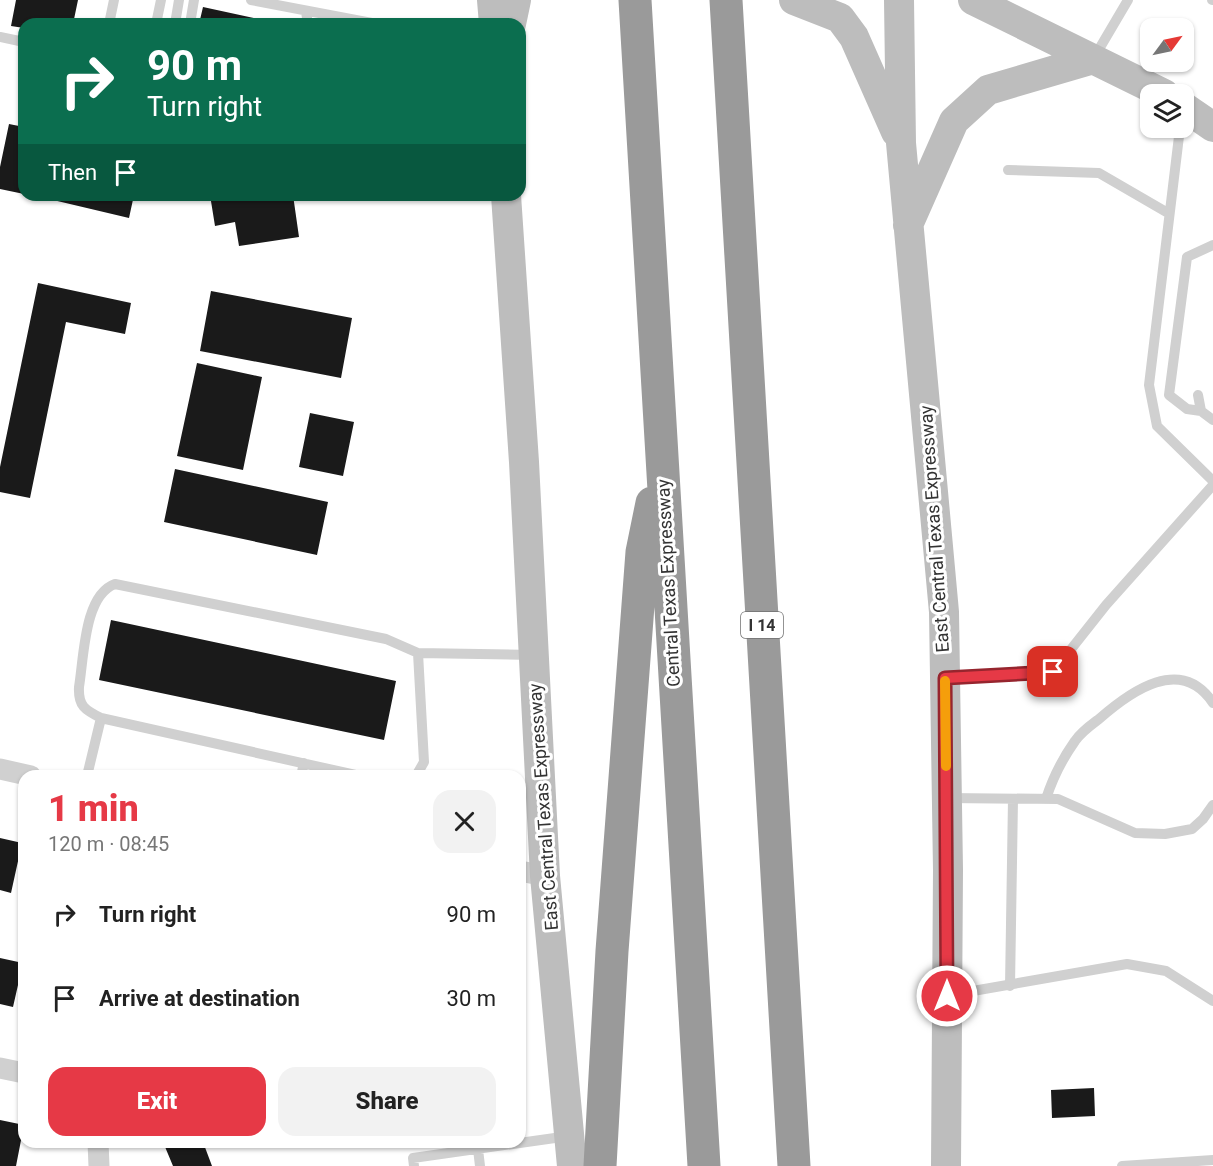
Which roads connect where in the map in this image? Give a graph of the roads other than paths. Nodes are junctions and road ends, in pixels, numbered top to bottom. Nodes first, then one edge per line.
1 (114, 0) edge
2 (161, 0) edge
3 (179, 0) edge
4 (194, 0) edge
5 (251, 0) edge
6 (492, 0) edge
7 (516, 0) edge
8 (726, 0) edge
9 (794, 0) edge
10 (899, 0) edge
11 (973, 0) edge
12 (1128, 0) edge
13 (306, 12) junction
14 (636, 15) edge
15 (110, 18) edge
16 (157, 18) edge
17 (176, 18) edge
18 (191, 18) edge
19 (307, 18) edge
20 (342, 18) edge
21 (494, 18) edge
22 (512, 18) edge
23 (0, 37) edge
24 (18, 41) edge
25 (1094, 58) junction
26 (1145, 84) edge
27 (1194, 114) edge
28 (1213, 127) edge
29 (1179, 138) edge
30 (901, 143) junction
31 (1008, 170) dead end
32 (506, 201) edge
33 (1168, 213) junction
34 (908, 225) junction
35 (1213, 244) edge
36 (1198, 395) dead end
37 (1201, 411) junction
38 (1213, 420) edge
39 (661, 460) junction
40 (1213, 483) edge
41 (418, 653) junction
42 (534, 655) junction
43 (945, 678) junction
44 (1213, 703) edge
45 (101, 718) junction
46 (303, 763) junction
47 (0, 769) edge
48 (88, 770) edge
49 (302, 770) edge
50 (334, 770) edge
51 (419, 770) edge
52 (18, 773) edge
53 (947, 798) junction
54 (1013, 799) junction
55 (1046, 799) junction
56 (1213, 805) edge
57 (533, 873) edge
58 (1010, 986) junction
59 (947, 996) junction
60 (1213, 1001) edge
61 (0, 1068) edge
62 (18, 1071) edge
63 (570, 1136) junction
64 (526, 1141) edge
65 (98, 1148) edge
66 (470, 1148) edge
67 (482, 1148) edge
68 (1213, 1160) edge
69 (99, 1166) edge
70 (414, 1166) edge
71 (480, 1166) edge
72 (572, 1166) edge
73 (600, 1166) edge
74 (704, 1166) edge
75 (794, 1166) edge
76 (946, 1166) edge
77 (1122, 1166) edge

1 - 15 lane
2 - 16 lane
3 - 17 lane
4 - 18 lane
5 - 13 lane
6 - 21 main road
7 - 22 main road
8 - 75 highway, I 14
9 - 30 main road
10 - 30 main road, East Central Texas Expressway
11 - 25 main road
12 - 25 lane
13 - 19 lane
13 - 20 lane
14 - 39 highway, Central Texas Expressway
23 - 24 lane
25 - 26 main road
25 - 34 main road
27 - 28 main road
29 - 33 lane
30 - 34 main road, East Central Texas Expressway
31 - 33 lane
32 - 42 main road, East Central Texas Expressway
33 - 40 lane
34 - 43 main road, East Central Texas Expressway
35 - 37 lane
36 - 37 lane
37 - 38 lane
39 - 73 highway
39 - 74 highway, Central Texas Expressway
40 - 43 lane
41 - 42 lane
41 - 45 lane
41 - 51 lane
42 - 57 main road, East Central Texas Expressway
43 - 53 main road, East Central Texas Expressway
44 - 55 lane
45 - 46 lane
45 - 48 lane
46 - 49 lane
46 - 50 lane
47 - 52 street
53 - 54 lane
53 - 59 main road, East Central Texas Expressway
54 - 55 lane
54 - 58 lane
55 - 56 lane
57 - 63 main road, East Central Texas Expressway
58 - 59 lane
58 - 60 lane
59 - 76 main road, East Central Texas Expressway
61 - 62 street
63 - 64 lane
63 - 72 main road, East Central Texas Expressway
65 - 69 street
66 - 70 lane
67 - 71 lane
68 - 77 lane

